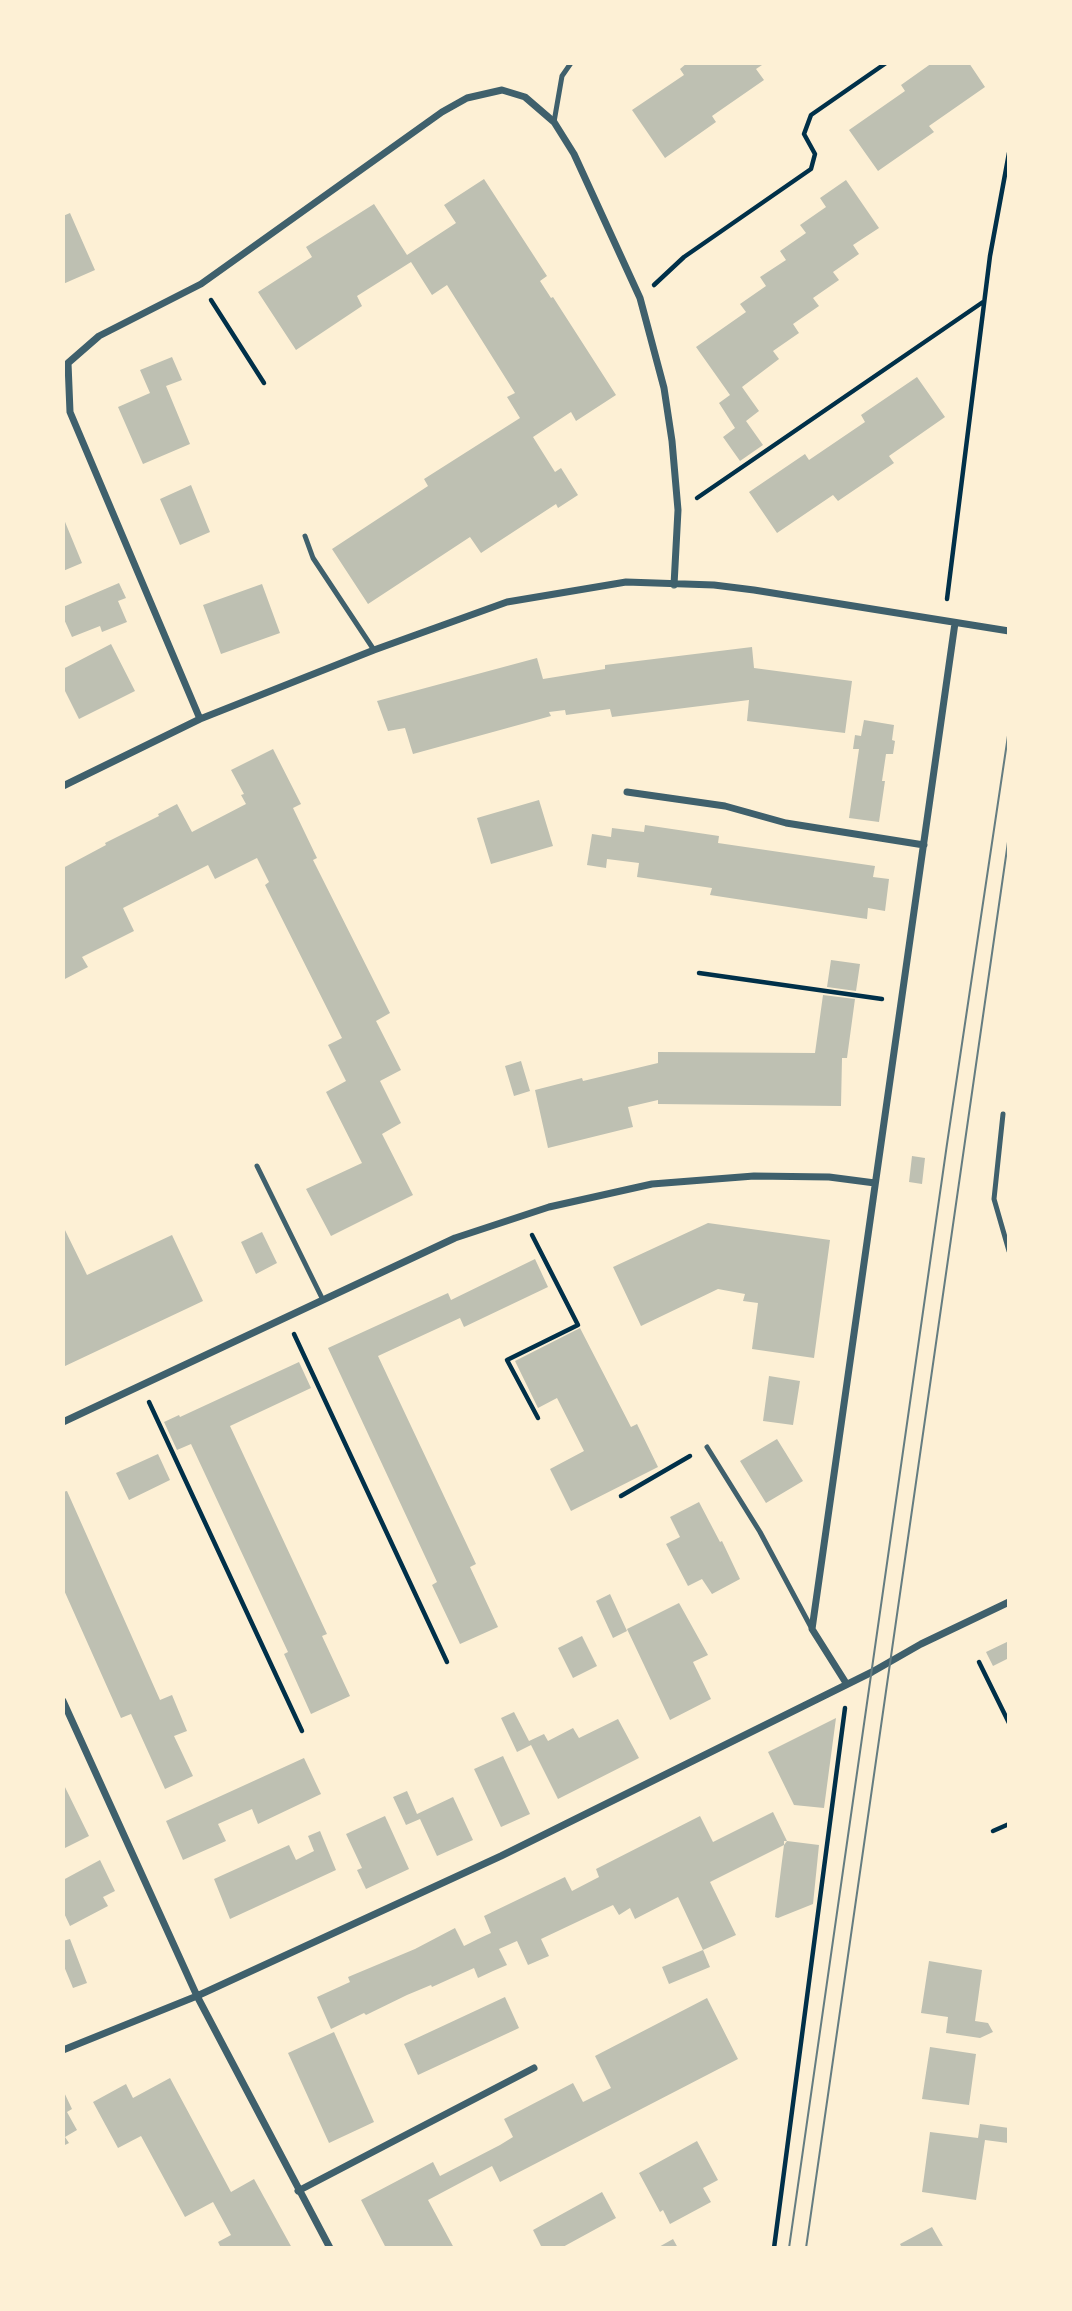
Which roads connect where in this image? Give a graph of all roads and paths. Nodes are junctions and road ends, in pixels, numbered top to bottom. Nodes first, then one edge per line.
1 (571, 63) edge
2 (887, 63) edge
3 (554, 122) junction
4 (1009, 153) edge
5 (201, 285) junction
6 (640, 298) junction
7 (984, 302) junction
8 (264, 383) dead end
9 (678, 510) junction
10 (305, 536) dead end
11 (674, 585) junction
12 (952, 622) junction
13 (1009, 631) edge
14 (374, 650) junction
15 (200, 719) junction
16 (63, 786) edge
17 (627, 792) dead end
18 (924, 845) junction
19 (699, 972) dead end
20 (902, 1002) junction
21 (1003, 1114) dead end
22 (257, 1166) dead end
23 (876, 1183) junction
24 (522, 1216) junction
25 (1009, 1251) edge
26 (323, 1300) junction
27 (286, 1317) junction
28 (141, 1385) junction
29 (538, 1419) dead end
30 (63, 1422) edge
31 (707, 1447) joint
32 (621, 1496) dead end
33 (1009, 1602) edge
34 (812, 1629) junction
35 (447, 1662) dead end
36 (979, 1662) dead end
37 (846, 1683) junction
38 (63, 1701) edge
39 (1009, 1723) edge
40 (302, 1731) dead end
41 (1009, 1824) edge
42 (993, 1831) dead end
43 (197, 1996) junction
44 (63, 2050) edge
45 (534, 2067) dead end
46 (298, 2191) junction
47 (330, 2248) edge
48 (774, 2248) edge

1 - 3 lane
2 - 6 path
3 - 5 street
3 - 6 street
4 - 7 path
5 - 8 path
5 - 15 street
6 - 9 street
7 - 9 path
7 - 12 path
9 - 11 street
10 - 14 lane
11 - 12 street
11 - 14 street
12 - 13 street
12 - 18 street
14 - 15 street
15 - 16 street
17 - 18 street
18 - 20 street
19 - 20 path
20 - 23 street
21 - 25 lane
22 - 26 lane
23 - 24 street
23 - 34 street
24 - 26 street
24 - 29 path
26 - 27 street
27 - 28 street
27 - 35 path
28 - 30 street
28 - 40 path
31 - 32 path
31 - 34 lane
33 - 37 street
34 - 37 street
36 - 39 path
37 - 43 street
37 - 48 path
38 - 43 street
41 - 42 path
43 - 44 street
43 - 46 street
45 - 46 street
46 - 47 street

